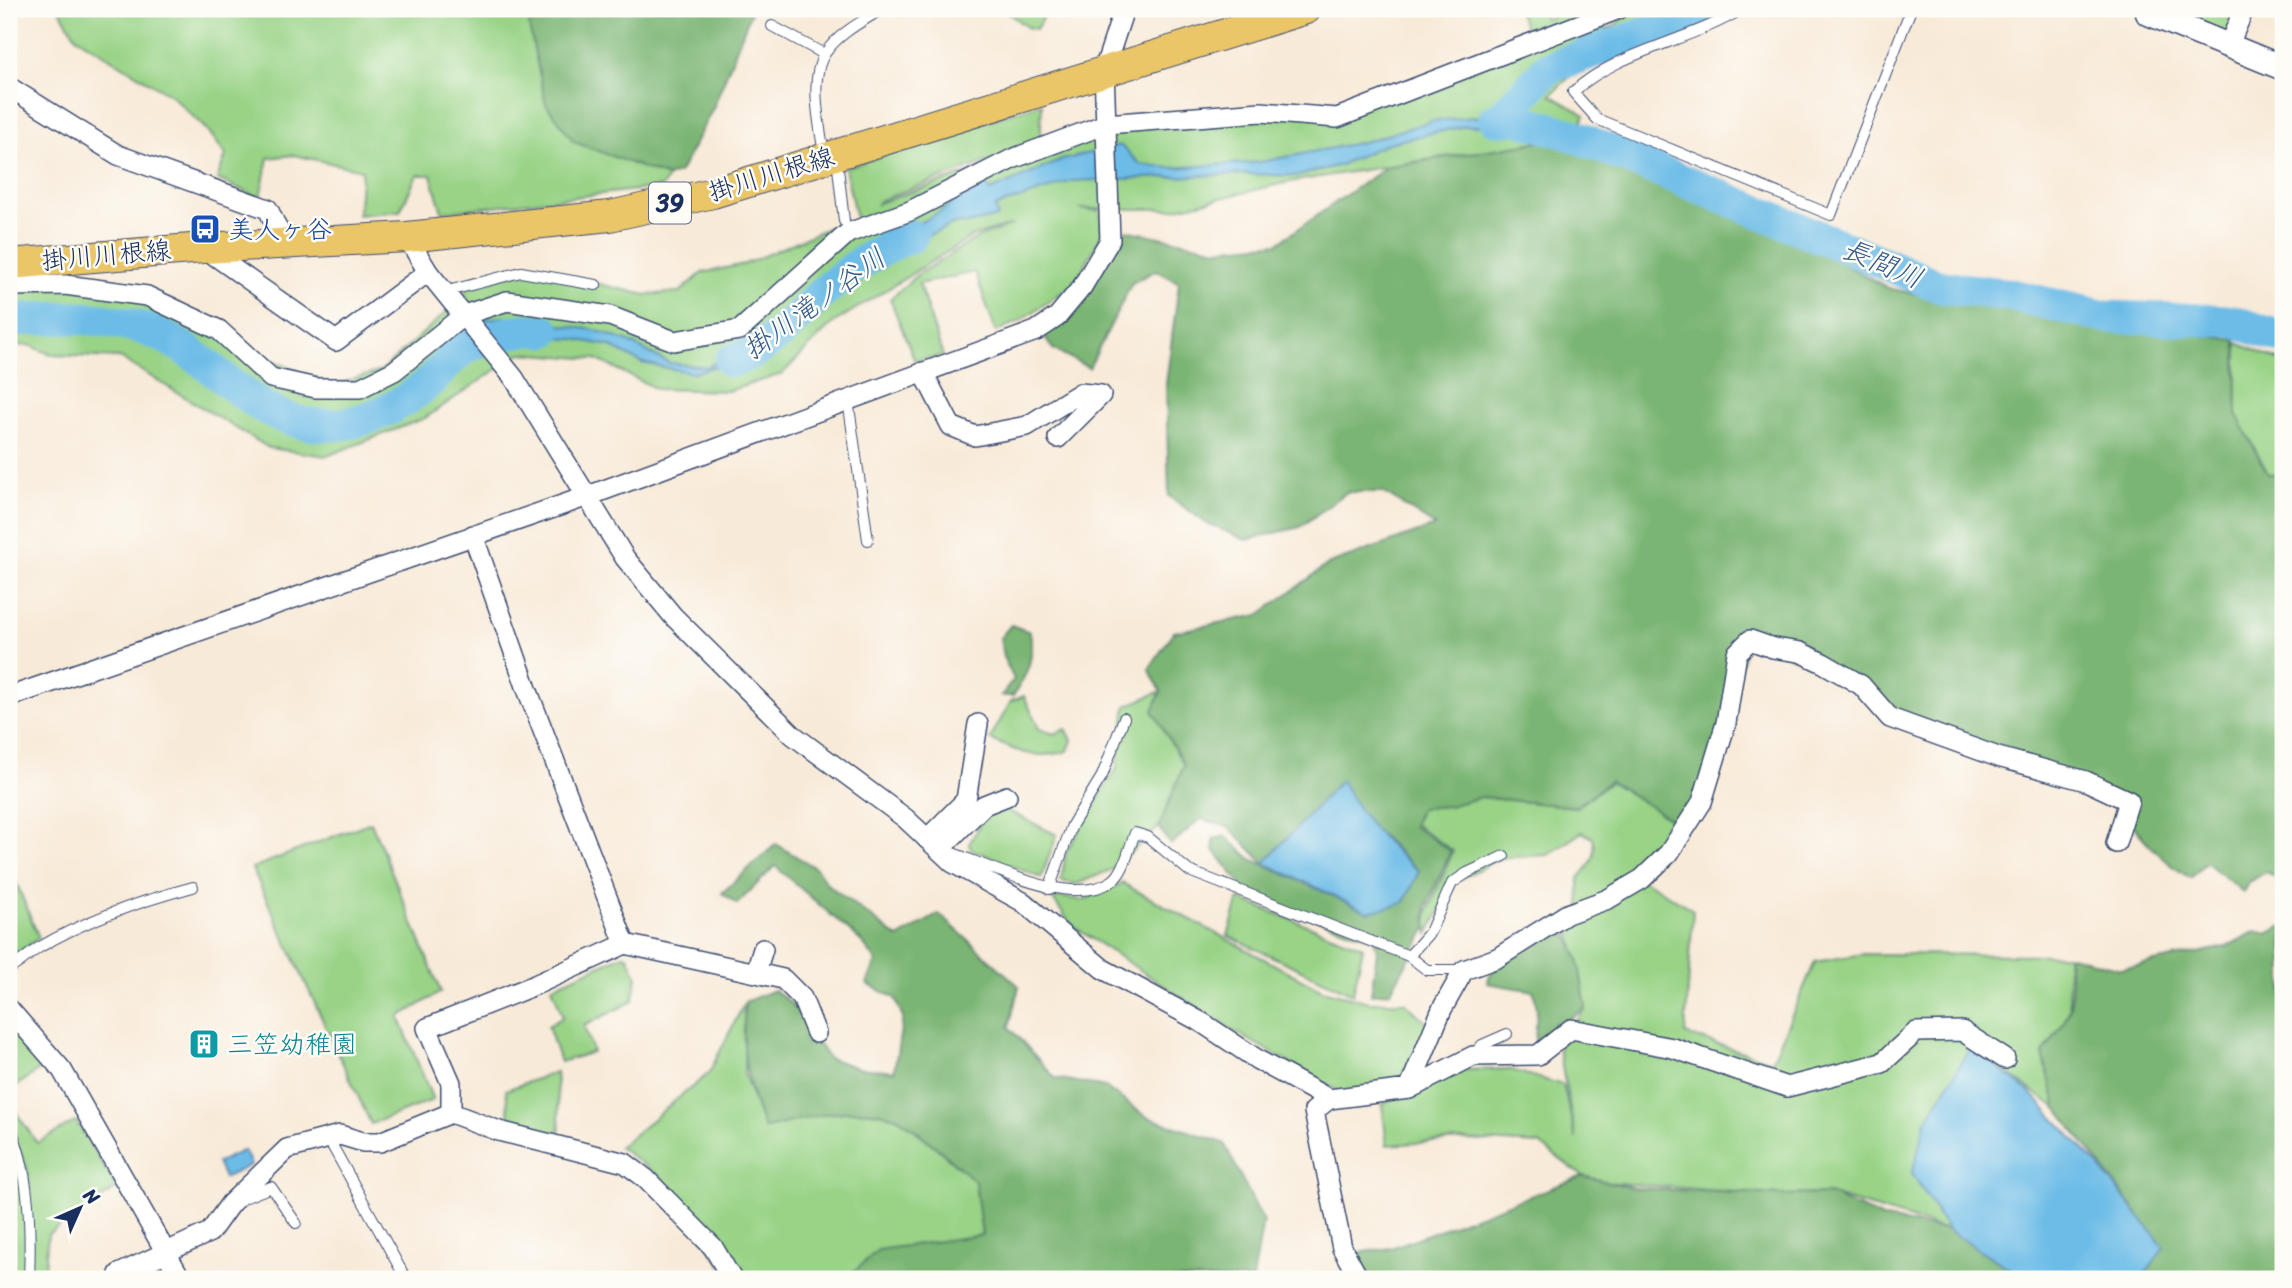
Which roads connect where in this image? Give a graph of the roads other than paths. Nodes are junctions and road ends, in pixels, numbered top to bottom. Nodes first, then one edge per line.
1 (883, 9) edge
2 (1124, 9) edge
3 (1306, 9) edge
4 (1619, 9) edge
5 (1742, 9) edge
6 (1911, 9) edge
7 (2244, 9) edge
8 (2145, 10) edge
9 (772, 26) dead end
10 (2228, 47) junction
11 (824, 54) junction
12 (2283, 68) edge
13 (1104, 70) junction
14 (10, 91) edge
15 (1106, 124) junction
16 (830, 156) junction
17 (844, 221) dead end
18 (407, 237) junction
19 (284, 242) junction
20 (203, 247) junction
21 (9, 264) edge
22 (428, 272) junction
23 (596, 285) dead end
24 (9, 286) edge
25 (444, 292) junction
26 (468, 320) junction
27 (923, 372) junction
28 (848, 400) junction
29 (1058, 438) dead end
30 (588, 496) junction
31 (473, 535) junction
32 (868, 540) dead end
33 (9, 697) edge
34 (1124, 718) dead end
35 (978, 724) dead end
36 (1007, 796) dead end
37 (2116, 843) dead end
38 (934, 844) junction
39 (1504, 856) dead end
40 (193, 887) dead end
41 (1049, 889) junction
42 (625, 944) junction
43 (763, 949) dead end
44 (1409, 956) junction
45 (9, 969) edge
46 (1464, 970) junction
47 (756, 972) junction
48 (9, 1009) edge
49 (816, 1033) dead end
50 (1507, 1034) dead end
51 (1473, 1056) junction
52 (2006, 1059) dead end
53 (1409, 1089) junction
54 (1329, 1099) junction
55 (451, 1113) junction
56 (9, 1125) edge
57 (328, 1138) junction
58 (230, 1204) junction
59 (296, 1223) dead end
60 (167, 1254) junction
61 (119, 1274) dead end
62 (29, 1279) edge
63 (181, 1279) edge
64 (405, 1279) edge
65 (732, 1279) edge
66 (1359, 1279) edge

1 - 11 lane
2 - 13 street
3 - 13 main road, 掛川川根線 / 39
4 - 15 street
5 - 6 lane
7 - 10 street
8 - 10 street
9 - 11 lane
10 - 12 street
11 - 16 lane
13 - 15 street
13 - 16 main road, 掛川川根線 / 39
14 - 19 street
15 - 26 street
15 - 27 street
16 - 17 lane
16 - 18 main road, 掛川川根線 / 39
18 - 19 main road, 掛川川根線 / 39
18 - 22 street
19 - 20 main road, 掛川川根線 / 39
20 - 21 main road, 掛川川根線 / 39
20 - 22 street
22 - 25 street
23 - 25 lane
24 - 26 street
25 - 26 street
26 - 30 street
27 - 28 street
27 - 29 street
28 - 30 street
28 - 32 lane
30 - 31 street
30 - 38 street
31 - 33 street
31 - 42 street
34 - 41 lane
35 - 38 street
36 - 38 street
37 - 46 street
38 - 41 lane
38 - 54 street
39 - 44 lane
40 - 45 lane
41 - 44 lane
42 - 47 street
42 - 55 street
43 - 47 street
44 - 46 lane
46 - 53 street
47 - 49 street
48 - 60 street
50 - 51 lane
51 - 52 street
51 - 53 street
53 - 54 street
54 - 66 street
55 - 57 street
55 - 65 street
56 - 62 lane
57 - 58 street
57 - 64 lane
58 - 59 lane
58 - 60 street
60 - 61 street
60 - 63 street

